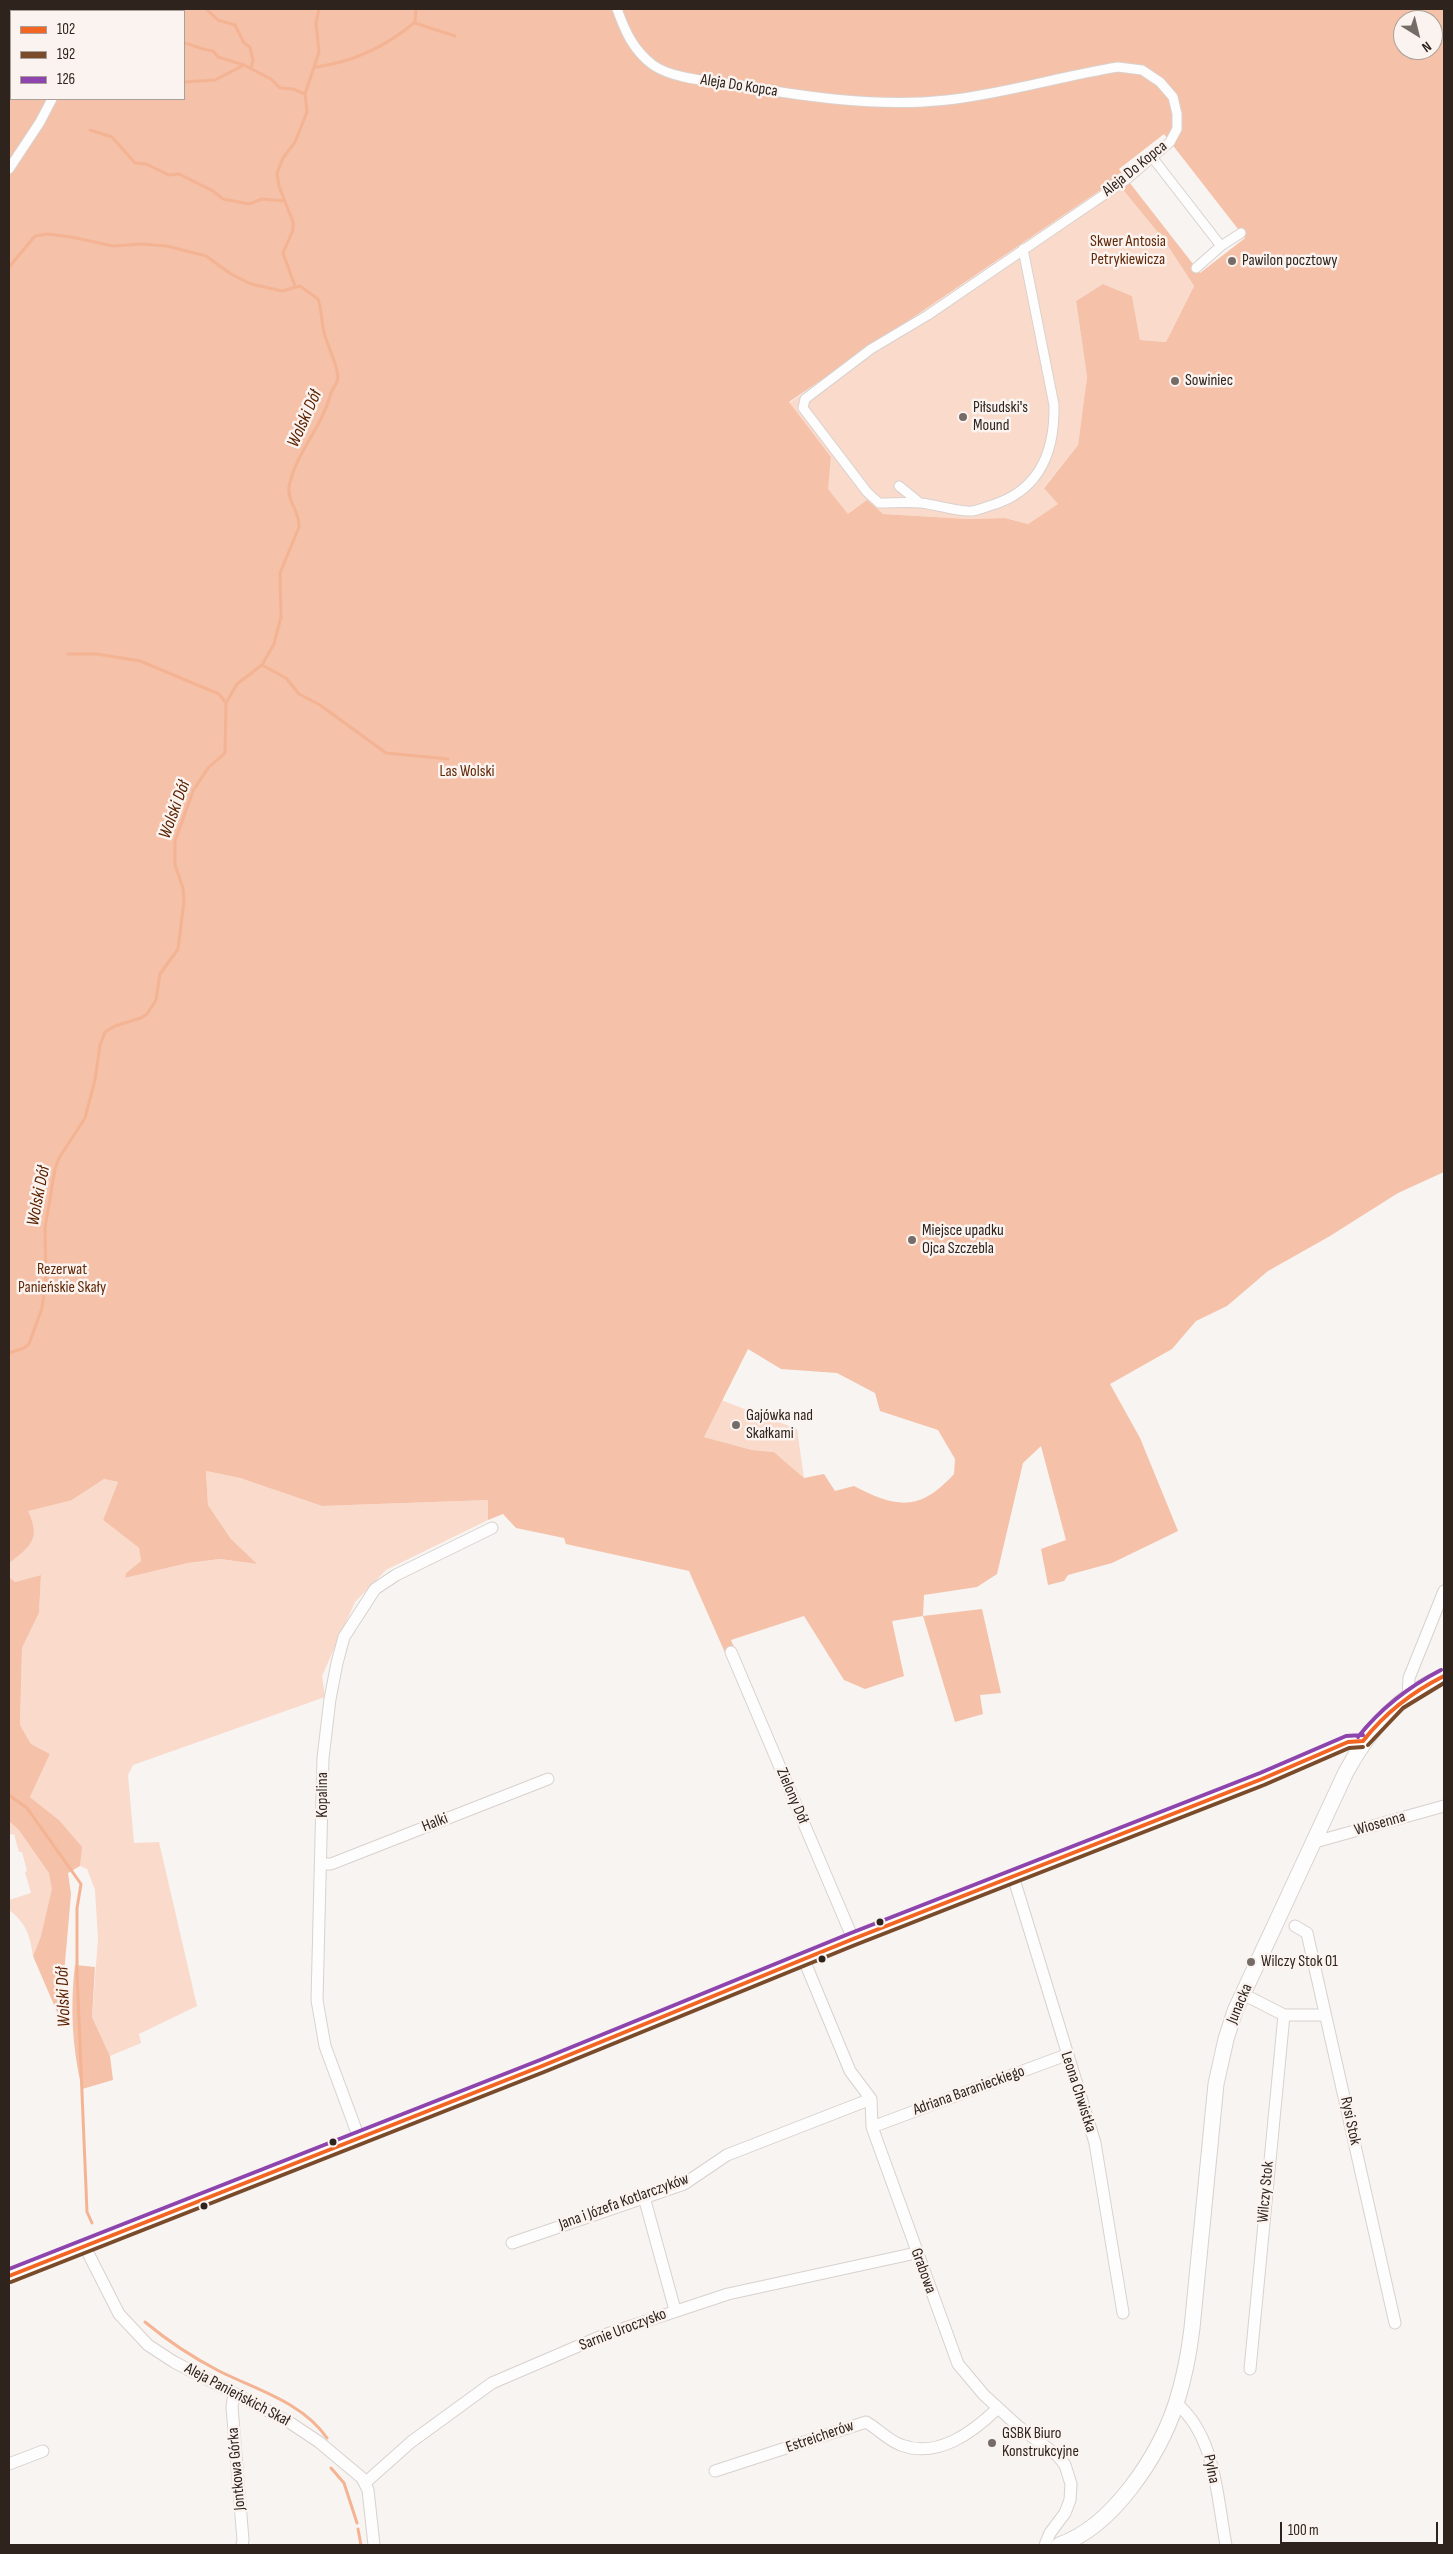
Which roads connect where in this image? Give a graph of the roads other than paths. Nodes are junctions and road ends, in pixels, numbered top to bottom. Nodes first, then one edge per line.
1 (617, 9) edge
2 (51, 100) edge
3 (1152, 157) junction
4 (9, 169) edge
5 (1241, 233) dead end
6 (1221, 246) junction
7 (1023, 249) junction
8 (1196, 268) dead end
9 (899, 486) dead end
10 (920, 503) junction
11 (492, 1528) dead end
12 (1444, 1592) edge
13 (731, 1652) dead end
14 (1444, 1676) edge
15 (1408, 1697) junction
16 (1363, 1741) junction
17 (548, 1779) dead end
18 (1444, 1806) edge
19 (1315, 1842) junction
20 (321, 1864) junction
21 (1013, 1876) junction
22 (1295, 1926) dead end
23 (853, 1939) junction
24 (804, 1960) junction
25 (1243, 1994) junction
26 (1284, 2015) junction
27 (1325, 2015) junction
28 (1066, 2055) junction
29 (871, 2099) junction
30 (872, 2127) junction
31 (359, 2138) junction
32 (644, 2197) junction
33 (512, 2243) dead end
34 (85, 2247) junction
35 (916, 2253) junction
36 (9, 2276) edge
37 (675, 2310) junction
38 (1123, 2313) dead end
39 (1394, 2323) dead end
40 (1250, 2370) dead end
41 (234, 2393) junction
42 (1176, 2403) junction
43 (998, 2408) junction
44 (43, 2451) dead end
45 (9, 2464) edge
46 (715, 2471) dead end
47 (366, 2483) junction
48 (242, 2545) edge
49 (374, 2545) edge
50 (1045, 2545) edge
51 (1059, 2545) edge
52 (1226, 2545) edge

1 - 3 street, Aleja Do Kopca
2 - 4 street
3 - 6 street
3 - 7 street, Aleja Do Kopca
5 - 6 street
6 - 8 street
7 - 10 street
7 - 10 street, Aleja Do Kopca
9 - 10 street
11 - 20 street, Kopalina
12 - 15 street
13 - 23 street, Zielony Dół
14 - 15 street, Junacka
15 - 16 street, Junacka
16 - 19 street, Junacka
16 - 21 street
17 - 20 street, Halki
18 - 19 street, Wiosenna
19 - 25 street, Junacka
20 - 31 street, Kopalina
21 - 23 street
21 - 28 street, Leona Chwistka
22 - 27 street, Rysi Stok
23 - 24 street
24 - 29 street
24 - 31 street
25 - 26 street
25 - 42 street, Junacka
26 - 27 street
26 - 40 street, Wilczy Stok
27 - 39 street, Rysi Stok
28 - 30 street, Adriana Baranieckiego
28 - 38 street, Leona Chwistka
29 - 30 street, Grabowa
29 - 32 street, Jana i Józefa Kotlarczyków
30 - 35 street, Grabowa
31 - 34 street
32 - 33 street, Jana i Józefa Kotlarczyków
32 - 37 street
34 - 36 street
34 - 41 street, Aleja Panieńskich Skał
35 - 37 street, Sarnie Uroczysko
35 - 43 street, Grabowa
37 - 47 street, Sarnie Uroczysko
41 - 47 street, Aleja Panieńskich Skał
41 - 48 street, Jontkowa Górka
42 - 51 street, Junacka
42 - 52 street, Pylna
43 - 46 street, Estreicherów
43 - 50 street, Grabowa
44 - 45 street
47 - 49 street

